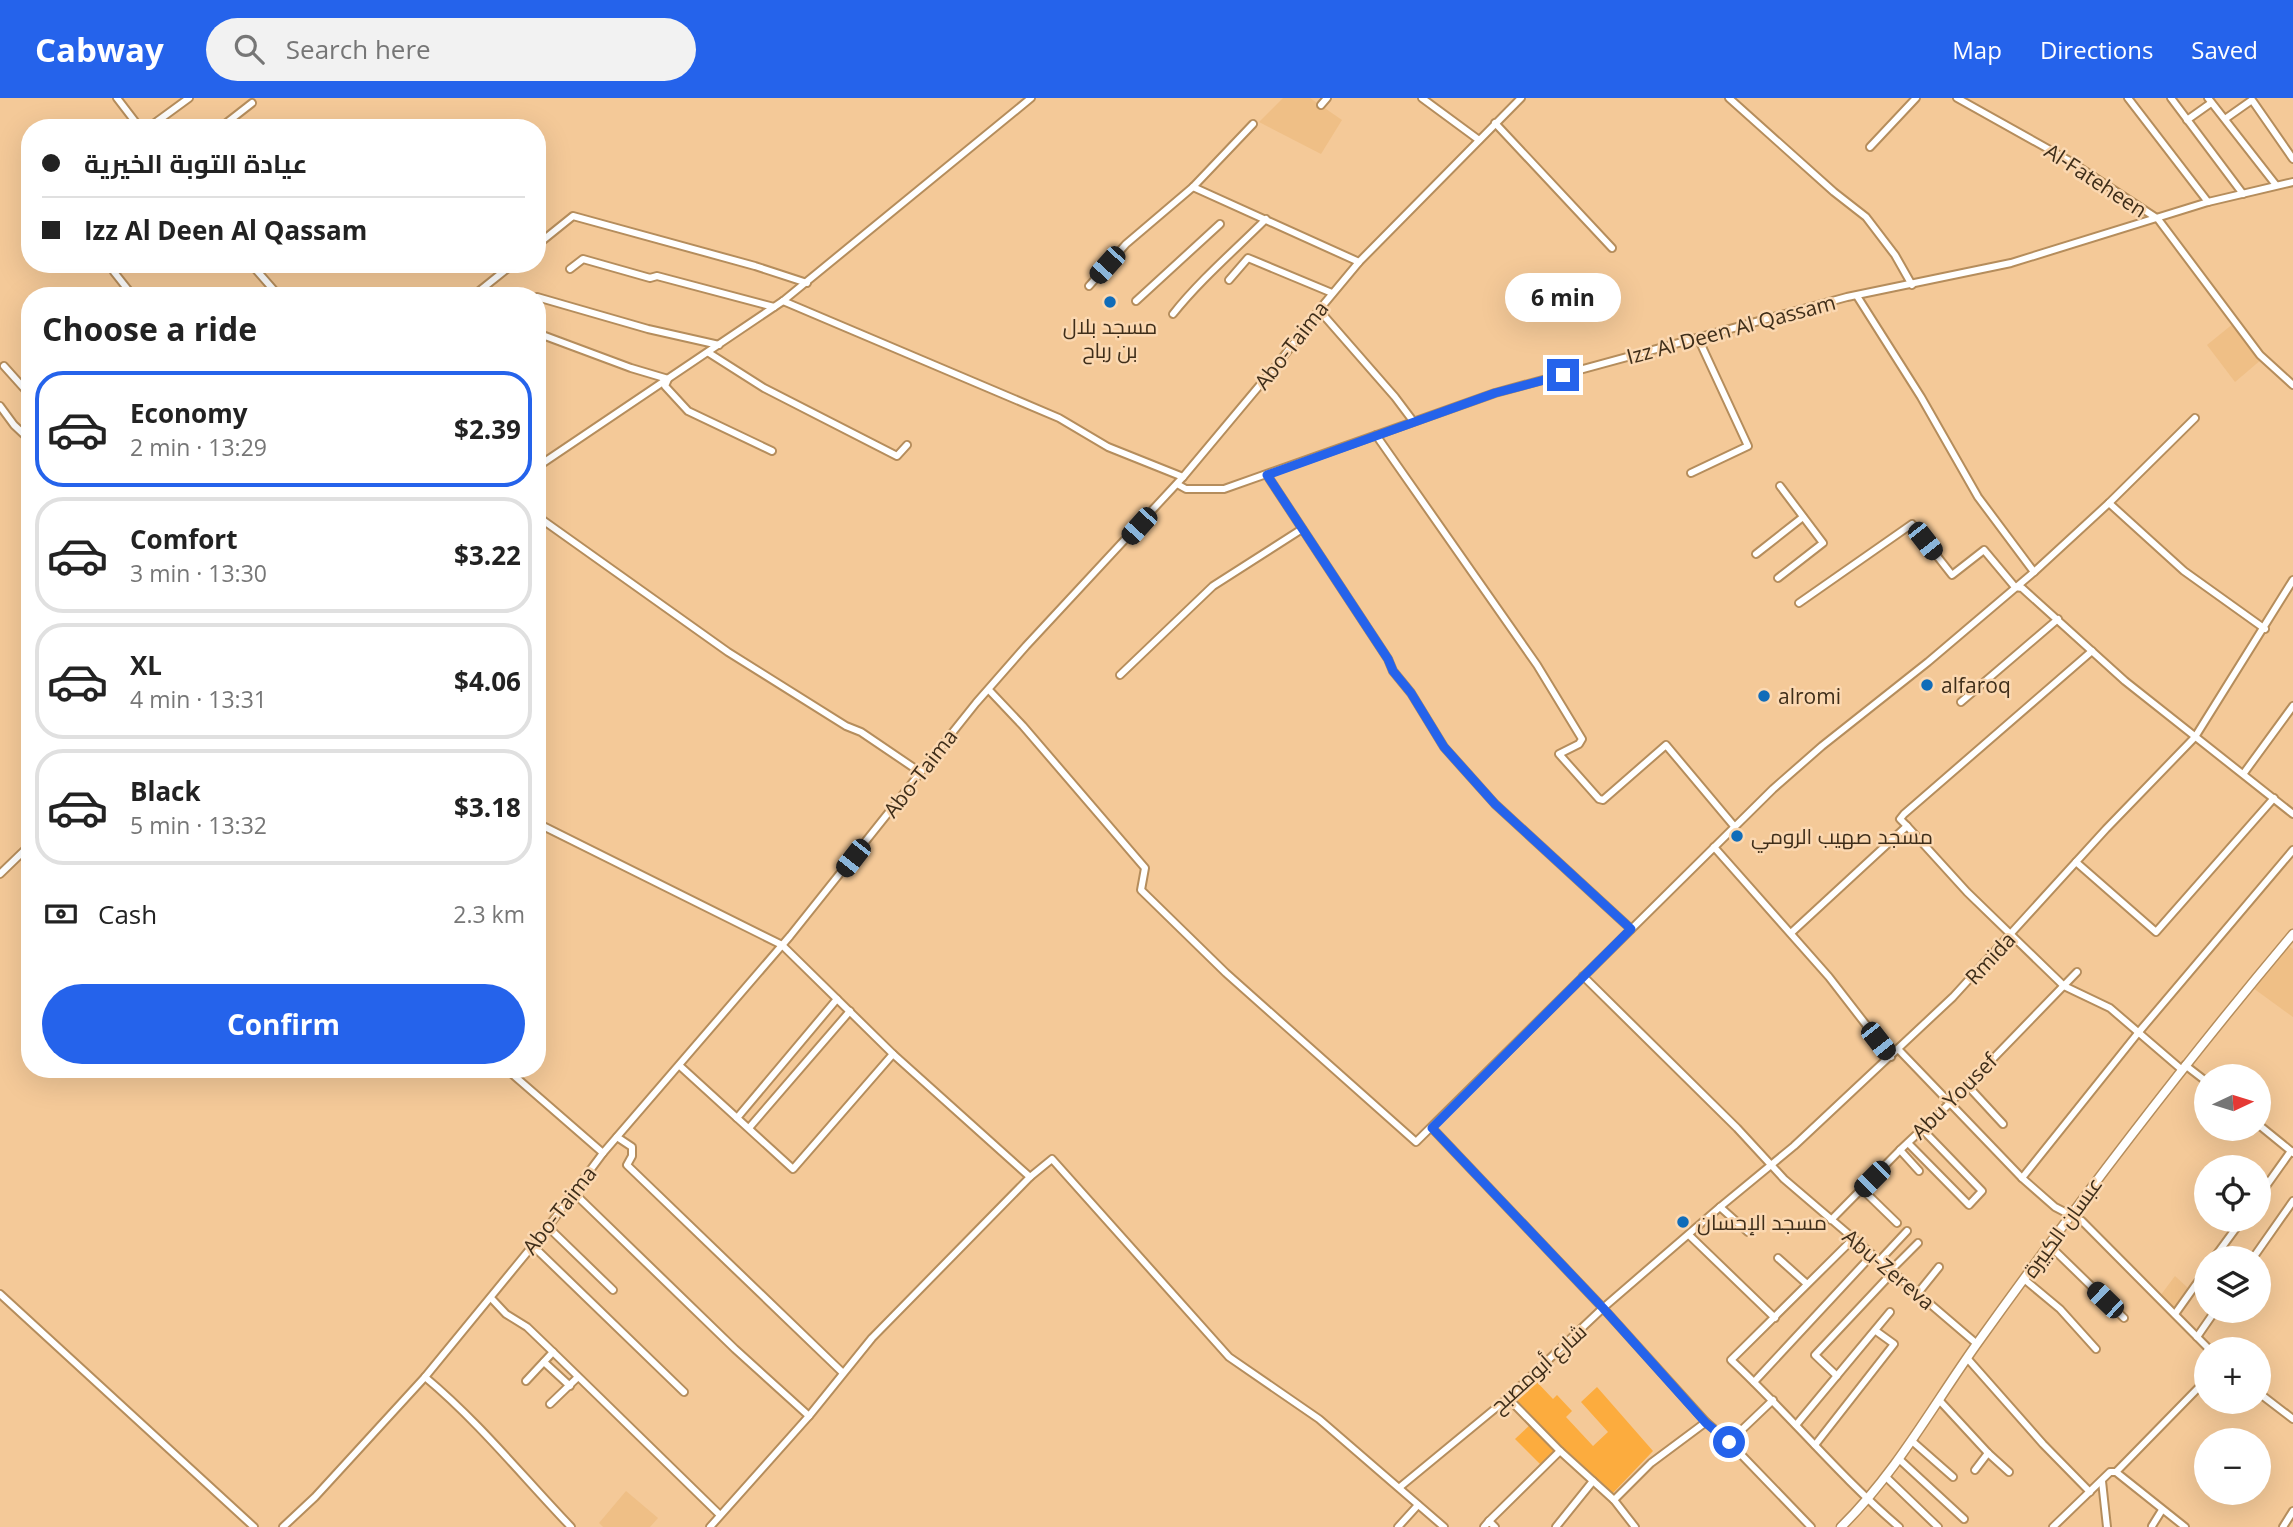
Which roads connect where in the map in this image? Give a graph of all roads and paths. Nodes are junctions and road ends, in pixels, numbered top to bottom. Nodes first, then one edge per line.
1 (117, 98) edge
2 (188, 98) edge
3 (1031, 98) edge
4 (1327, 98) edge
5 (1422, 98) edge
6 (1521, 98) edge
7 (1729, 98) edge
8 (1916, 98) edge
9 (1957, 98) edge
10 (2128, 98) edge
11 (2171, 98) edge
12 (2209, 100) edge
13 (252, 103) dead end
14 (1321, 105) dead end
15 (133, 119) edge
16 (160, 119) edge
17 (232, 119) edge
18 (2225, 119) junction
19 (2188, 120) junction
20 (1496, 123) junction
21 (1254, 124) dead end
22 (1479, 140) junction
23 (1870, 147) dead end
24 (2293, 159) edge
25 (2293, 182) edge
26 (2276, 185) junction
27 (1193, 187) junction
28 (2243, 194) junction
29 (2208, 202) junction
30 (1266, 219) junction
31 (2158, 219) junction
32 (1220, 224) dead end
33 (546, 238) edge
34 (1612, 248) dead end
35 (1359, 262) junction
36 (570, 270) dead end
37 (259, 273) edge
38 (502, 273) edge
39 (1229, 280) dead end
40 (807, 283) junction
41 (1912, 285) junction
42 (1089, 286) dead end
43 (271, 287) edge
44 (484, 287) edge
45 (1332, 293) junction
46 (1857, 296) junction
47 (546, 299) edge
48 (783, 301) junction
49 (1136, 301) dead end
50 (774, 307) junction
51 (1319, 310) junction
52 (1173, 314) dead end
53 (546, 336) edge
54 (1698, 338) junction
55 (719, 345) junction
56 (709, 353) junction
57 (4, 366) dead end
58 (668, 379) junction
59 (21, 385) edge
60 (2293, 385) edge
61 (0, 406) edge
62 (2195, 418) dead end
63 (1413, 421) junction
64 (21, 432) edge
65 (1376, 435) junction
66 (907, 445) dead end
67 (772, 451) dead end
68 (546, 461) edge
69 (1691, 473) dead end
70 (1267, 475) junction
71 (1183, 477) junction
72 (1177, 484) junction
73 (1780, 486) dead end
74 (2109, 503) junction
75 (1803, 517) junction
76 (546, 522) edge
77 (1302, 529) junction
78 (1756, 554) dead end
79 (2034, 572) junction
80 (1777, 578) dead end
81 (2293, 580) edge
82 (2015, 587) junction
83 (1799, 603) dead end
84 (2058, 619) junction
85 (2265, 629) junction
86 (2092, 651) junction
87 (1120, 675) dead end
88 (989, 690) junction
89 (1961, 702) dead end
90 (2293, 706) edge
91 (2195, 737) junction
92 (920, 772) junction
93 (2244, 773) junction
94 (2274, 798) junction
95 (2293, 814) edge
96 (1907, 826) junction
97 (546, 827) edge
98 (1734, 827) junction
99 (1714, 847) junction
100 (2293, 850) edge
101 (21, 854) edge
102 (2076, 862) junction
103 (0, 874) edge
104 (1631, 929) junction
105 (1791, 933) junction
106 (2011, 934) junction
107 (2293, 934) edge
108 (782, 945) junction
109 (2290, 945) edge
110 (2077, 972) dead end
111 (1583, 976) junction
112 (2064, 986) junction
113 (837, 999) junction
114 (850, 1011) junction
115 (2138, 1033) junction
116 (1899, 1050) junction
117 (893, 1054) junction
118 (1891, 1057) junction
119 (680, 1066) junction
120 (2183, 1067) junction
121 (2194, 1074) edge
122 (517, 1078) edge
123 (1966, 1085) junction
124 (1950, 1104) junction
125 (737, 1118) junction
126 (2003, 1124) dead end
127 (749, 1128) junction
128 (1432, 1128) junction
129 (1922, 1129) junction
130 (2272, 1136) edge
131 (617, 1137) junction
132 (1908, 1143) junction
133 (1899, 1150) junction
134 (2292, 1152) edge
135 (604, 1153) junction
136 (1771, 1166) junction
137 (1919, 1171) dead end
138 (1030, 1177) junction
139 (2022, 1178) junction
140 (2271, 1180) edge
141 (1861, 1189) junction
142 (573, 1192) junction
143 (2293, 1201) edge
144 (1720, 1207) junction
145 (2071, 1215) junction
146 (1831, 1220) junction
147 (1897, 1223) dead end
148 (548, 1227) junction
149 (1907, 1231) dead end
150 (1748, 1232) dead end
151 (1689, 1236) junction
152 (1853, 1238) junction
153 (1918, 1243) dead end
154 (532, 1245) junction
155 (2049, 1245) junction
156 (2261, 1246) edge
157 (1872, 1255) junction
158 (1778, 1258) dead end
159 (1879, 1261) junction
160 (1939, 1267) dead end
161 (1892, 1271) junction
162 (2024, 1279) junction
163 (1807, 1284) junction
164 (2194, 1287) edge
165 (612, 1290) dead end
166 (1918, 1293) junction
167 (0, 1294) edge
168 (491, 1297) junction
169 (1603, 1308) junction
170 (1889, 1312) dead end
171 (2175, 1314) junction
172 (1775, 1318) junction
173 (2124, 1318) dead end
174 (2207, 1323) edge
175 (1876, 1331) junction
176 (2197, 1337) joint
177 (1977, 1344) junction
178 (2096, 1349) dead end
179 (553, 1352) junction
180 (1967, 1358) junction
181 (544, 1362) junction
182 (843, 1373) junction
183 (1837, 1376) junction
184 (425, 1377) junction
185 (578, 1377) junction
186 (526, 1381) dead end
187 (1755, 1382) junction
188 (570, 1386) junction
189 (684, 1392) dead end
190 (2194, 1392) edge
191 (1508, 1398) junction
192 (1773, 1400) junction
193 (1940, 1401) junction
194 (2271, 1402) edge
195 (550, 1404) dead end
196 (809, 1416) junction
197 (2293, 1419) edge
198 (1706, 1423) junction
199 (1796, 1425) junction
200 (1912, 1441) junction
201 (1729, 1442) junction
202 (1815, 1445) junction
203 (1560, 1451) junction
204 (1988, 1453) junction
205 (1899, 1460) junction
206 (1975, 1469) dead end
207 (2009, 1472) dead end
208 (2116, 1472) junction
209 (1886, 1478) junction
210 (1953, 1478) dead end
211 (1593, 1481) junction
212 (2102, 1481) junction
213 (1400, 1488) junction
214 (2090, 1492) junction
215 (1614, 1500) junction
216 (1867, 1501) junction
217 (1418, 1505) junction
218 (2162, 1510) junction
219 (2293, 1511) edge
220 (720, 1515) junction
221 (1964, 1519) dead end
222 (1486, 1524) edge
223 (2152, 1526) edge
224 (254, 1527) edge
225 (283, 1527) edge
226 (571, 1527) edge
227 (710, 1527) edge
228 (1398, 1527) edge
229 (1444, 1527) edge
230 (1496, 1527) edge
231 (1556, 1527) edge
232 (1635, 1527) edge
233 (1811, 1527) edge
234 (1841, 1527) edge
235 (1899, 1527) edge
236 (1938, 1527) edge
237 (2053, 1527) edge
238 (2107, 1527) edge
239 (2185, 1527) edge
240 (2283, 1527) edge

1 - 15 street
2 - 16 street
3 - 40 street
4 - 14 street
5 - 22 street
6 - 20 street, Abo-Taima
7 - 41 street
8 - 23 street
9 - 31 street, Al-Fateheen
10 - 29 street
11 - 19 street
12 - 18 street
12 - 19 street
13 - 17 street
18 - 24 street
18 - 26 street
19 - 28 street
20 - 22 street, Abo-Taima
20 - 34 street
21 - 27 street
22 - 35 street, Abo-Taima
25 - 26 street, Izz Al Deen Al Qassam
26 - 28 street, Izz Al Deen Al Qassam
27 - 30 street
27 - 42 street
28 - 29 street, Izz Al Deen Al Qassam
29 - 31 street, Izz Al Deen Al Qassam
30 - 35 street
30 - 52 street
31 - 41 street, Izz Al Deen Al Qassam
31 - 60 street, Al-Fateheen
32 - 49 street
33 - 40 street
35 - 45 street, Abo-Taima
36 - 50 street
37 - 43 street
38 - 44 street
39 - 45 street
40 - 48 street
41 - 46 street, Izz Al Deen Al Qassam
45 - 51 street, Abo-Taima
46 - 54 street, Izz Al Deen Al Qassam
46 - 79 street
47 - 55 street
48 - 50 street
48 - 71 street
50 - 55 street
51 - 63 street
51 - 71 street, Abo-Taima
53 - 58 street
54 - 63 street, Izz Al Deen Al Qassam
54 - 69 street
55 - 56 street
56 - 58 street
56 - 66 street
57 - 59 street
58 - 67 street
58 - 68 street
61 - 64 street
62 - 74 street
63 - 65 street, Izz Al Deen Al Qassam
65 - 70 street, Izz Al Deen Al Qassam
65 - 98 street
70 - 72 street, Izz Al Deen Al Qassam
70 - 77 street
71 - 72 street, Abo-Taima
72 - 88 street, Abo-Taima
73 - 75 street
74 - 79 street
74 - 85 street
75 - 78 street
75 - 80 street
76 - 92 street
77 - 87 street
77 - 104 street
79 - 82 street
81 - 85 street, Rmida
82 - 83 street
82 - 84 street
82 - 98 street
84 - 86 street
84 - 89 street
85 - 91 street, Rmida
86 - 91 street
86 - 96 street
88 - 92 street, Abo-Taima
88 - 128 street
90 - 93 street
91 - 93 street
91 - 102 street, Rmida
92 - 108 street, Abo-Taima
93 - 94 street
94 - 95 street
94 - 102 street
96 - 105 street
96 - 106 street
97 - 108 street
98 - 99 street
99 - 104 street
99 - 105 street
100 - 115 street
101 - 103 street
102 - 106 street, Rmida
104 - 111 street
105 - 118 street
106 - 112 street
106 - 116 street, Rmida
107 - 109 main road, عبسان الكبيرة
108 - 113 street
108 - 119 street, Abo-Taima
109 - 120 main road, عبسان الكبيرة
110 - 112 street, Abu Yousef
111 - 128 street
111 - 136 street, Abu-Zereva
112 - 115 street
112 - 123 street, Abu Yousef
113 - 114 street
113 - 125 street
114 - 117 street
114 - 127 street
115 - 120 street
115 - 139 street
116 - 118 street, Rmida
116 - 124 street
117 - 127 street
117 - 138 street
118 - 136 street, Rmida
119 - 125 street
119 - 131 street, Abo-Taima
120 - 121 street
120 - 145 main road, عبسان الكبيرة
122 - 135 street
123 - 124 street, Abu Yousef
123 - 126 street
124 - 129 street, Abu Yousef
124 - 139 street
125 - 127 street
128 - 169 street
129 - 132 street, Abu Yousef
129 - 132 street
130 - 134 street
131 - 135 street, Abo-Taima
131 - 182 street
132 - 133 street, Abu Yousef
133 - 137 street
133 - 141 street, Abu Yousef
134 - 140 street
135 - 142 street, Abo-Taima
136 - 144 street, شارع أبومصبح
136 - 146 street, Abu-Zereva
138 - 182 street
138 - 213 street
139 - 145 street
141 - 146 street, Abu Yousef
141 - 147 street
142 - 148 street, Abo-Taima
142 - 196 street
143 - 156 street
144 - 150 street
144 - 151 street, شارع أبومصبح
145 - 155 main road, عبسان الكبيرة
145 - 171 street
146 - 152 street, Abu-Zereva
148 - 154 street, Abo-Taima
148 - 165 street
149 - 159 street
151 - 169 street, شارع أبومصبح
151 - 172 street
152 - 157 street, Abu-Zereva
152 - 163 street
153 - 161 street
154 - 168 street, Abo-Taima
154 - 189 street
155 - 162 main road, عبسان الكبيرة
155 - 173 street
157 - 159 street, Abu-Zereva
157 - 187 street
158 - 163 street
159 - 161 street, Abu-Zereva
160 - 166 street
161 - 166 street, Abu-Zereva
161 - 183 street
162 - 177 main road, عبسان الكبيرة
162 - 178 street
163 - 172 street
164 - 171 street
166 - 177 street, Abu-Zereva
167 - 224 street
168 - 179 street
168 - 184 street, Abo-Taima
169 - 191 street, شارع أبومصبح
169 - 198 street
170 - 175 street
171 - 176 street
172 - 187 street
174 - 176 street
175 - 183 street
175 - 202 street
177 - 180 main road, عبسان الكبيرة
179 - 181 street
179 - 185 street
180 - 193 main road, عبسان الكبيرة
180 - 214 street
181 - 186 street
181 - 188 street
182 - 196 street
183 - 199 street
184 - 225 street, Abo-Taima
184 - 226 street
185 - 188 street
185 - 220 street
187 - 192 street
188 - 195 street
190 - 208 street
191 - 203 street
191 - 213 street, شارع أبومصبح
192 - 199 street
192 - 201 street
193 - 200 main road, عبسان الكبيرة
193 - 204 street
194 - 197 street
196 - 220 street
198 - 201 street
198 - 215 street
199 - 202 street
200 - 205 main road, عبسان الكبيرة
200 - 210 street
201 - 233 street
202 - 216 street
203 - 211 street
203 - 222 street
204 - 206 street
204 - 207 street
205 - 209 main road, عبسان الكبيرة
205 - 221 street
208 - 212 street
208 - 218 street
209 - 216 main road, عبسان الكبيرة
209 - 236 street
211 - 215 street
211 - 231 street
212 - 214 street
212 - 238 street
213 - 217 street
214 - 237 street
215 - 232 street
216 - 234 main road, عبسان الكبيرة
216 - 235 street
217 - 228 street
217 - 229 street
218 - 223 street
218 - 239 street
219 - 240 street
220 - 227 street
222 - 230 street

